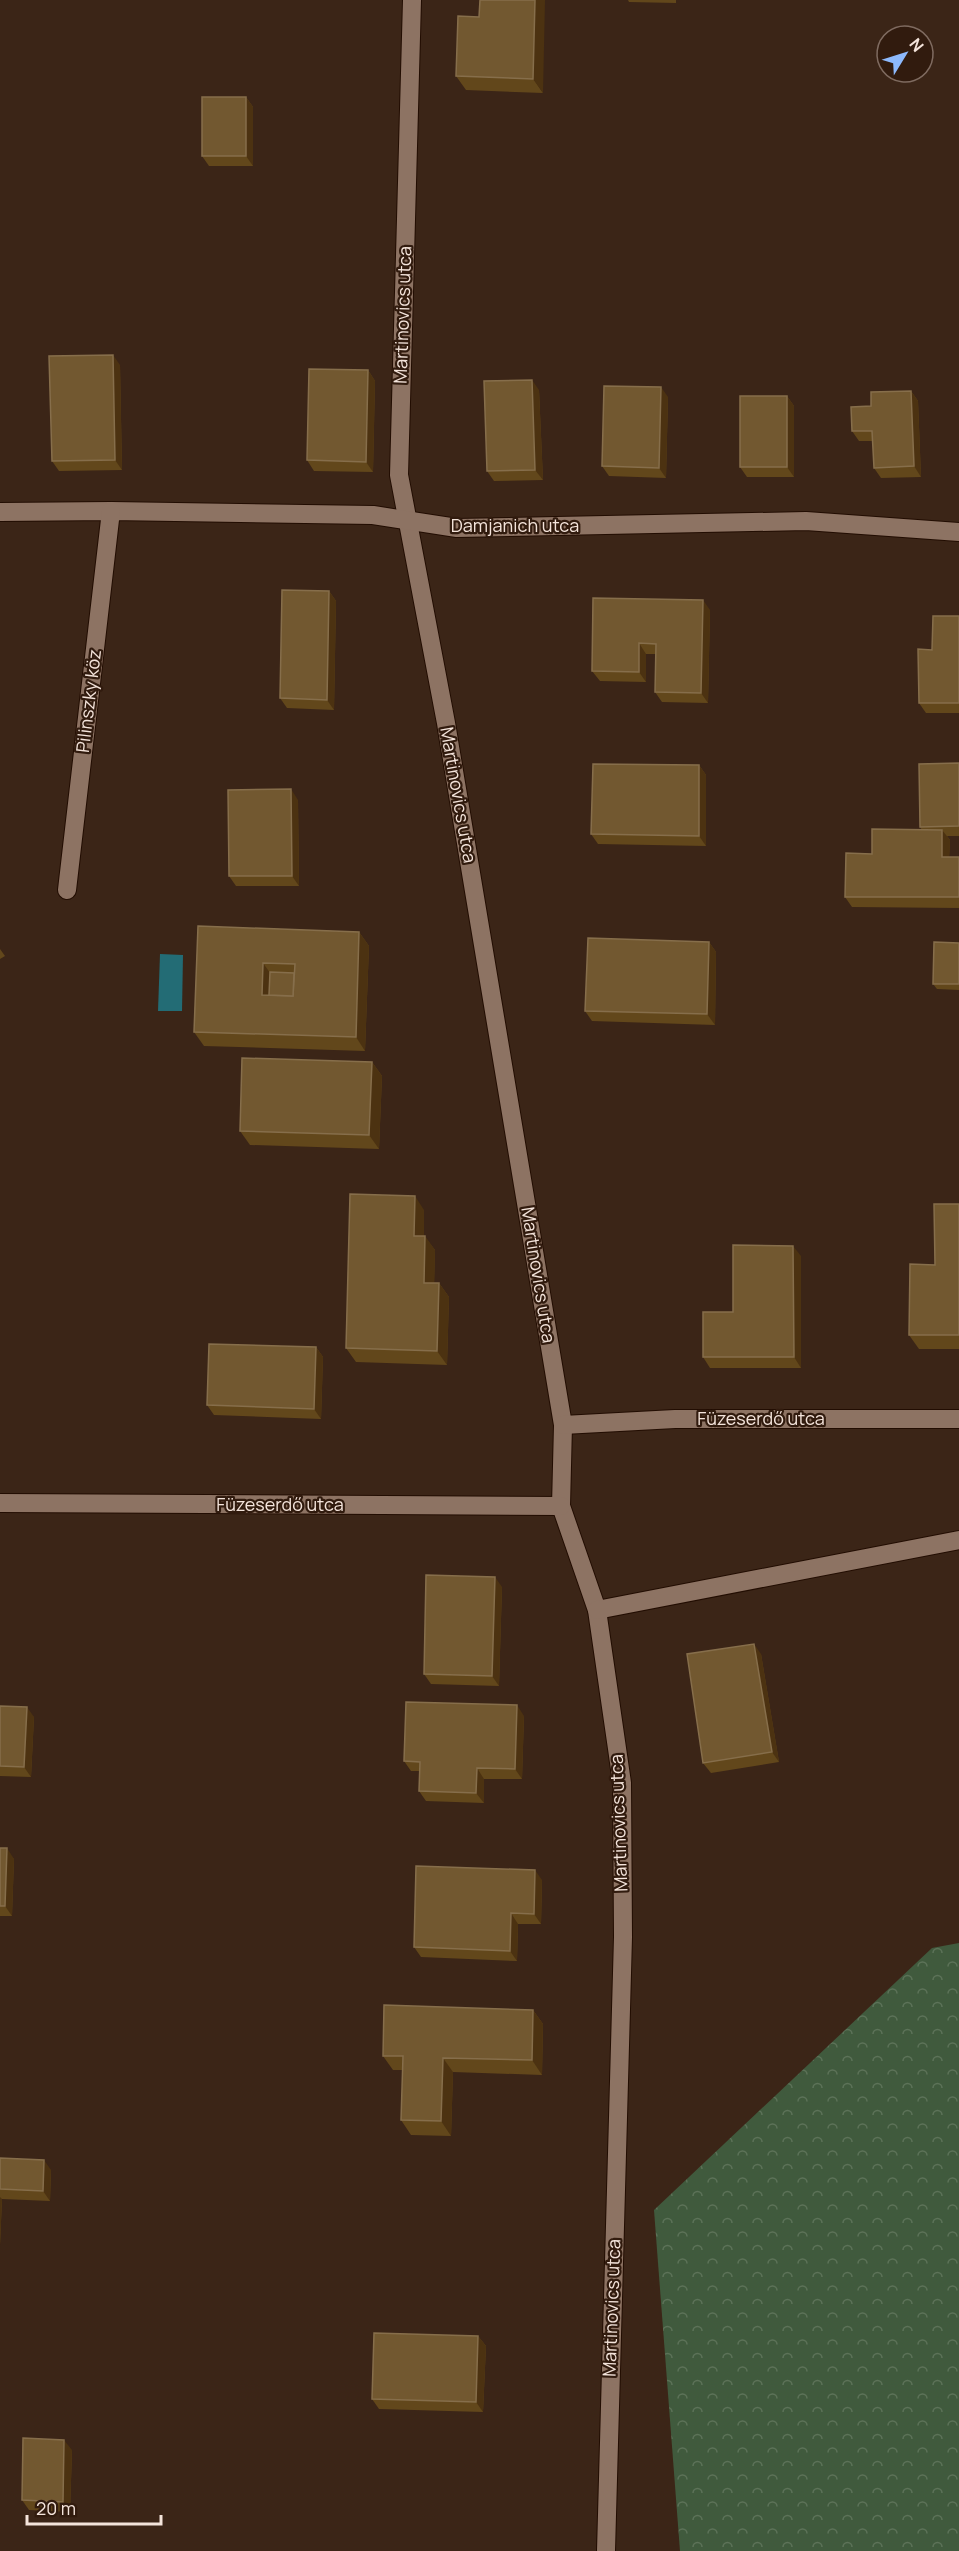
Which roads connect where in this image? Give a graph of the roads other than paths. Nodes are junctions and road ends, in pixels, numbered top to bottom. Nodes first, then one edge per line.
1 (412, 0) edge
2 (111, 511) junction
3 (0, 512) edge
4 (407, 520) junction
5 (959, 532) edge
6 (67, 890) dead end
7 (959, 1419) edge
8 (563, 1425) junction
9 (0, 1503) edge
10 (561, 1506) junction
11 (959, 1540) edge
12 (597, 1610) junction
13 (606, 2551) edge

1 - 4 street, Martinovics utca
2 - 3 street, Damjanich utca
2 - 4 street, Damjanich utca
2 - 6 street, Pilinszky köz
4 - 5 street, Damjanich utca
4 - 8 street, Martinovics utca
7 - 8 street, Füzeserdő utca
8 - 10 street, Martinovics utca
9 - 10 street, Füzeserdő utca
10 - 12 street, Martinovics utca
11 - 12 street
12 - 13 street, Martinovics utca

